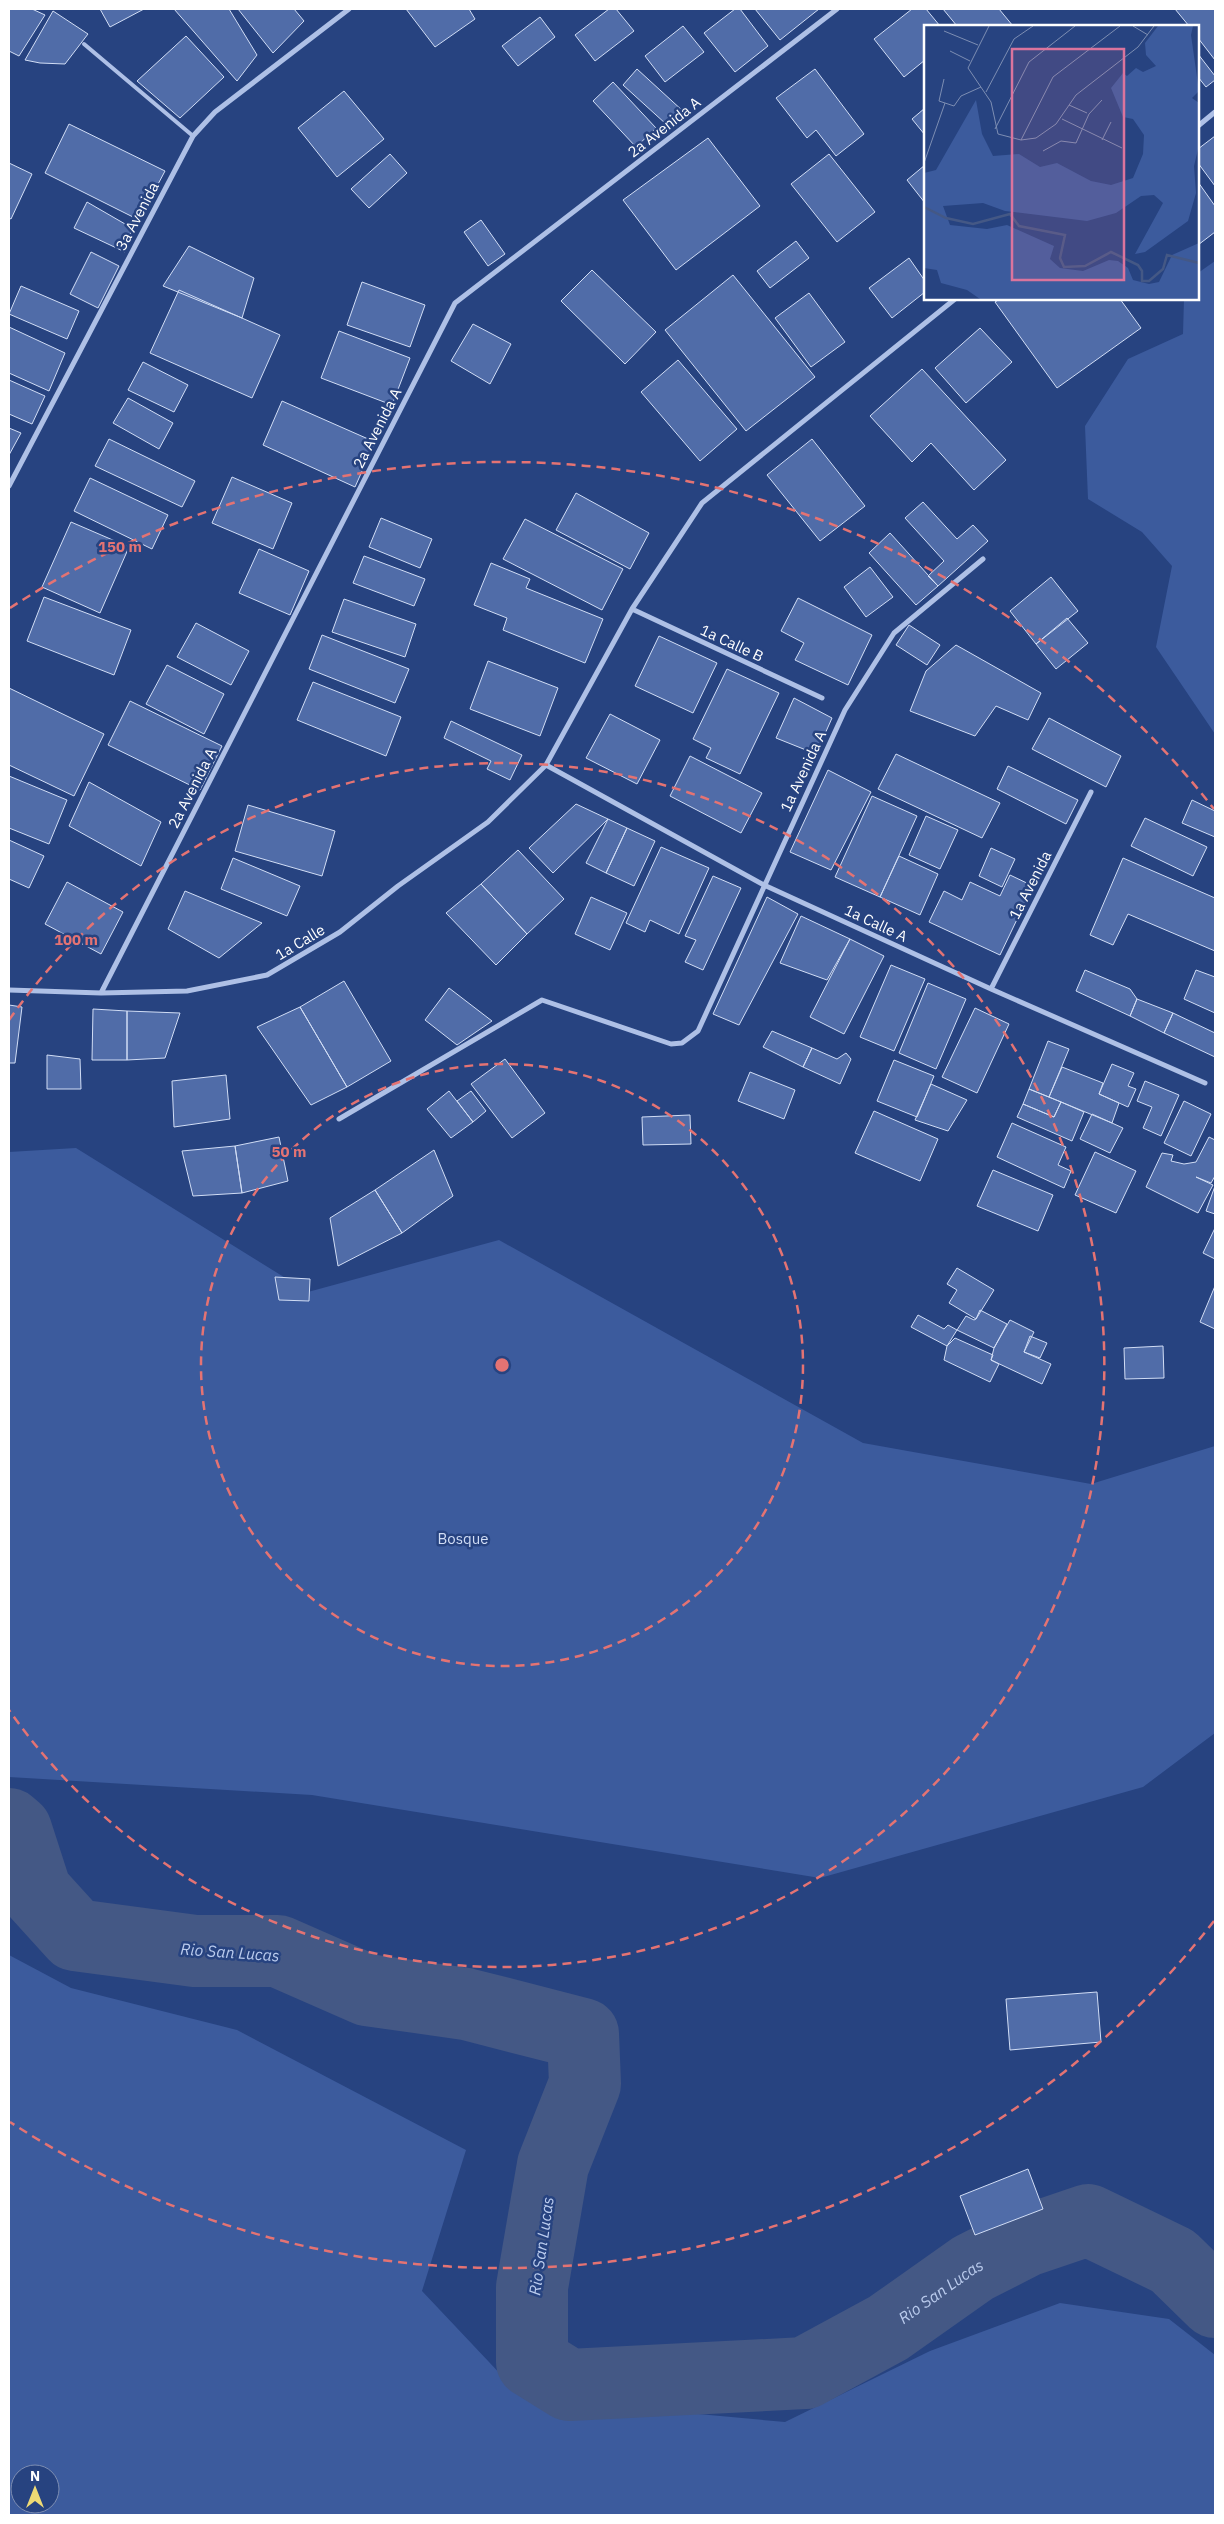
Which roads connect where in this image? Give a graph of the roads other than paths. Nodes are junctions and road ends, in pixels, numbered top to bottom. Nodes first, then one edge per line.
1 (349, 9) edge
2 (837, 9) edge
3 (84, 44) dead end
4 (1215, 112) edge
5 (1199, 125) edge
6 (193, 136) junction
7 (954, 300) edge
8 (9, 486) edge
9 (983, 559) dead end
10 (632, 609) junction
11 (822, 698) dead end
12 (546, 765) junction
13 (1091, 792) dead end
14 (764, 885) junction
15 (9, 990) edge
16 (991, 990) junction
17 (100, 994) junction
18 (1205, 1083) dead end
19 (339, 1119) dead end

1 - 6 street, 3a Avenida
2 - 17 street, 2a Avenida A
3 - 6 lane
4 - 5 street
6 - 8 street, 3a Avenida
7 - 10 street
9 - 14 street, 1a Avenida A
10 - 11 street, 1a Calle B
10 - 12 street
12 - 14 street, 1a Calle A
12 - 17 street, 1a Calle
13 - 16 street, 1a Avenida
14 - 16 street, 1a Calle A
14 - 19 street, 1a Avenida A
15 - 17 street, 1a Calle
16 - 18 street, 1a Calle A

